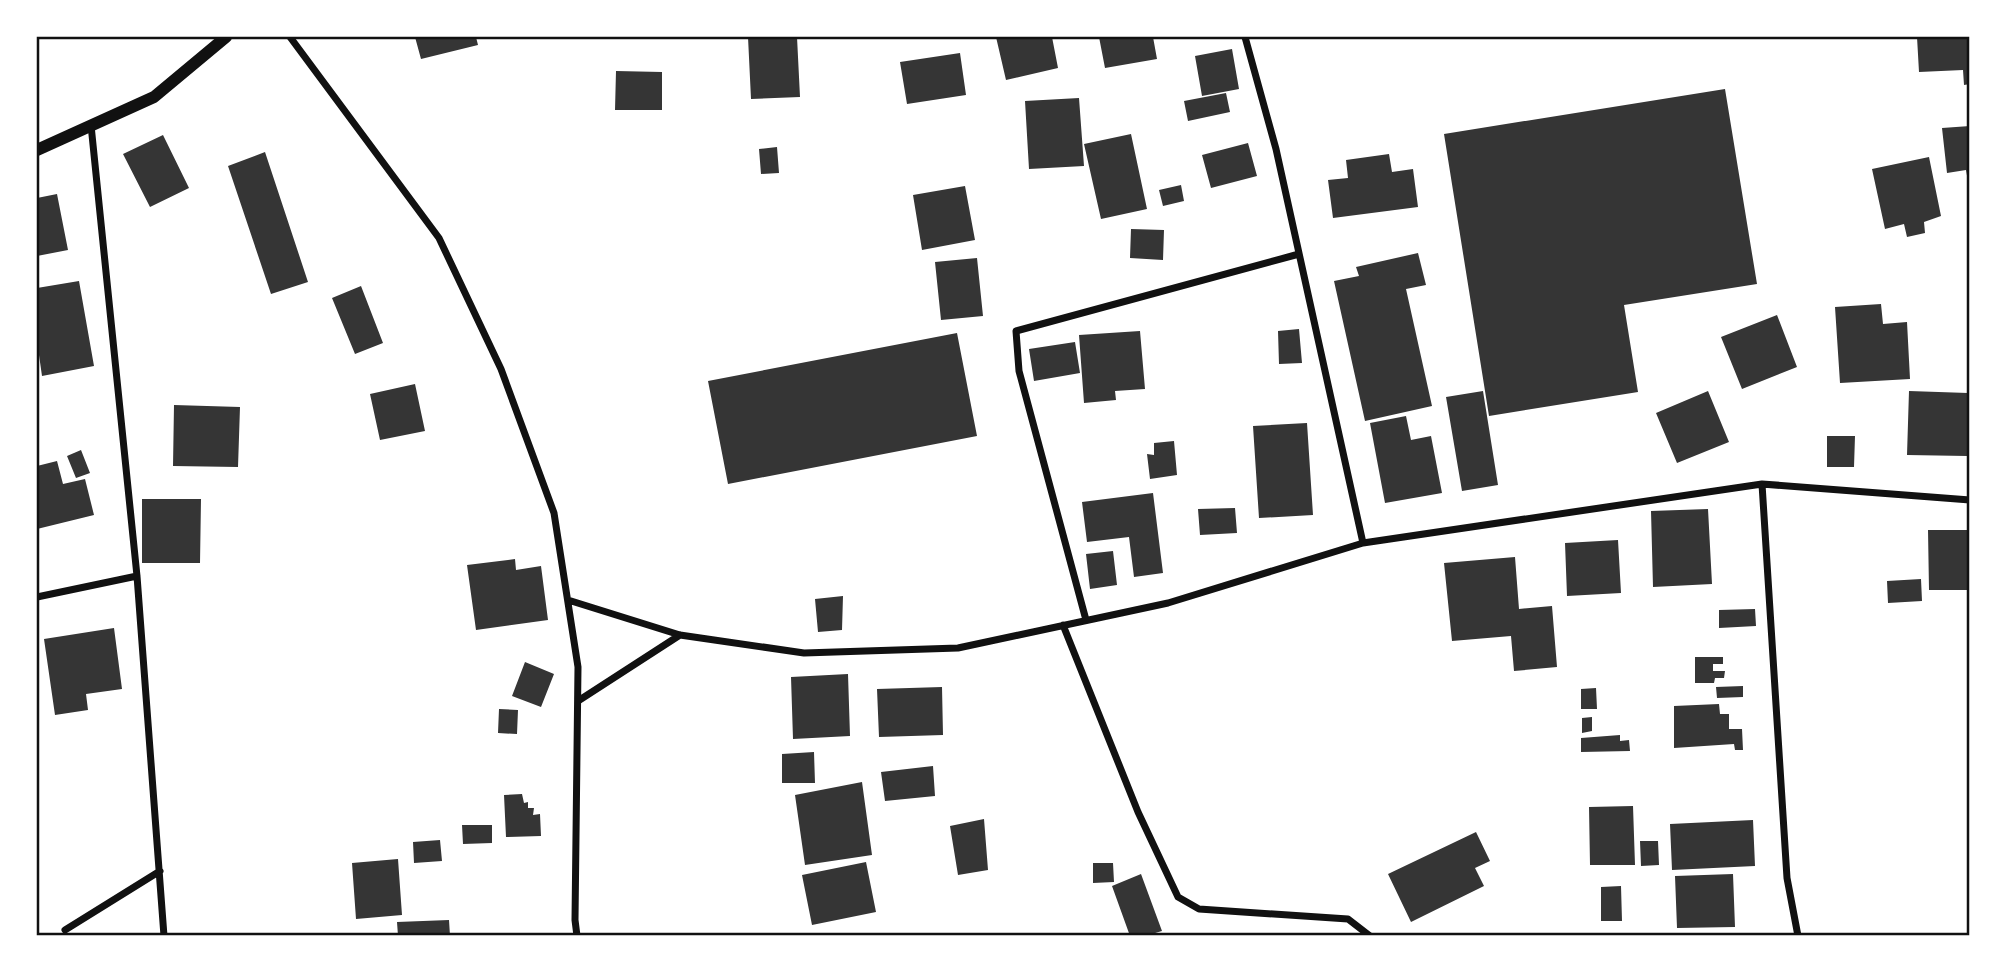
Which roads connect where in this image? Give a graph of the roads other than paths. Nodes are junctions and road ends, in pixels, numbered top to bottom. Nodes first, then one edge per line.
1 (226, 37) edge
2 (290, 37) edge
3 (1245, 37) edge
4 (91, 125) junction
5 (37, 150) edge
6 (1299, 254) junction
7 (1762, 484) junction
8 (1970, 500) edge
9 (1363, 543) junction
10 (137, 576) junction
11 (37, 597) edge
12 (568, 600) junction
13 (1086, 620) junction
14 (1063, 625) junction
15 (680, 635) junction
16 (578, 701) junction
17 (160, 872) junction
18 (65, 930) dead end
19 (164, 936) edge
20 (577, 936) edge
21 (1370, 936) edge
22 (1798, 936) edge

1 - 4 street
2 - 12 street
3 - 6 street
4 - 5 street
4 - 10 street
6 - 9 street
6 - 13 street
7 - 8 street
7 - 9 street
7 - 22 street
9 - 13 street
10 - 11 street
10 - 17 street
12 - 15 street
12 - 16 street
13 - 14 street
14 - 15 street
14 - 21 street
15 - 16 street
16 - 20 street
17 - 18 street
17 - 19 street

